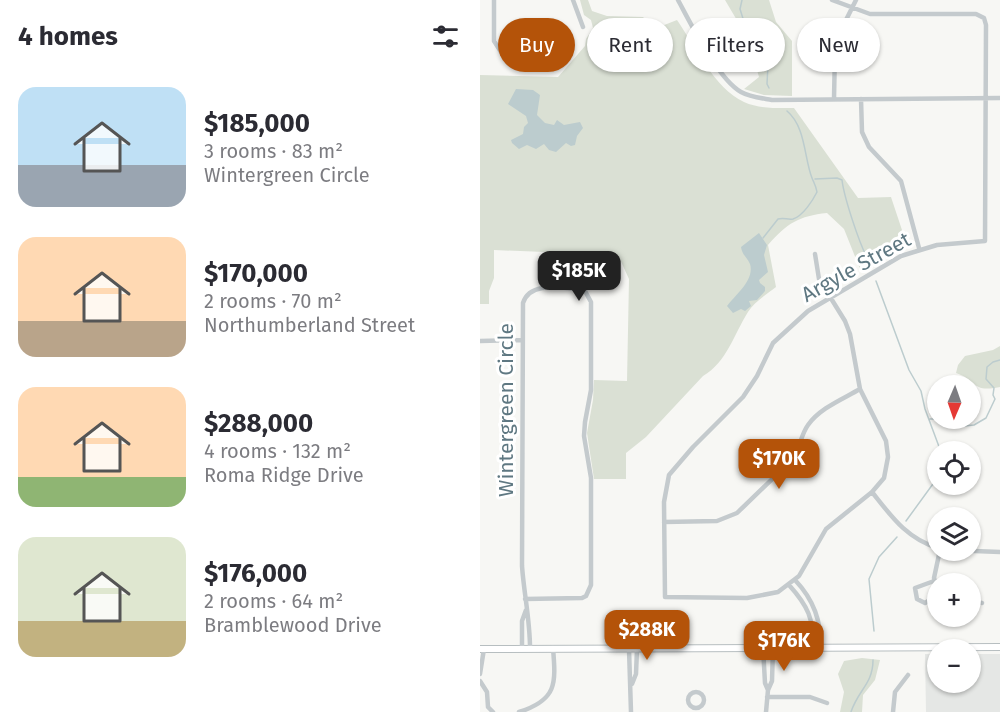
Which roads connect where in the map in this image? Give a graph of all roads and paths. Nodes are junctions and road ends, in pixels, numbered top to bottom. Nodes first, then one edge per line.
1 (494, 0) edge
2 (573, 0) edge
3 (678, 0) edge
4 (832, 0) edge
5 (855, 0) edge
6 (852, 8) junction
7 (583, 27) dead end
8 (498, 48) edge
9 (1000, 98) edge
10 (834, 99) junction
11 (861, 99) junction
12 (986, 99) junction
13 (919, 248) junction
14 (815, 254) dead end
15 (831, 297) junction
16 (480, 340) edge
17 (522, 340) junction
18 (860, 389) junction
19 (872, 492) junction
20 (664, 522) junction
21 (927, 544) edge
22 (981, 551) edge
23 (1000, 552) edge
24 (795, 580) junction
25 (927, 584) edge
26 (789, 585) junction
27 (525, 599) junction
28 (927, 602) edge
29 (526, 610) junction
30 (818, 615) junction
31 (811, 617) junction
32 (763, 647) junction
33 (1000, 647) edge
34 (530, 648) junction
35 (553, 648) junction
36 (773, 648) junction
37 (813, 648) junction
38 (821, 648) junction
39 (482, 649) edge
40 (522, 649) junction
41 (633, 649) junction
42 (480, 674) edge
43 (908, 675) dead end
44 (480, 681) edge
45 (768, 690) junction
46 (767, 696) junction
47 (827, 703) dead end
48 (493, 712) edge
49 (519, 712) edge
50 (631, 712) edge
51 (766, 712) edge
52 (893, 712) edge

1 - 8 street
2 - 7 street
3 - 10 street
4 - 6 street, Argyle Street
5 - 6 street
6 - 10 street
6 - 12 street, Argyle Street
9 - 12 street
10 - 11 street
11 - 12 street
11 - 13 street
12 - 13 street, Argyle Street
13 - 15 street, Argyle Street
14 - 15 street
15 - 18 street
15 - 20 street, Argyle Street
16 - 17 street
17 - 27 street, Wintergreen Circle
17 - 27 street, Wintergreen Circle
18 - 19 street
18 - 20 street
19 - 21 street
19 - 24 street
20 - 26 street, Argyle Street
22 - 23 street
24 - 26 street
24 - 30 street
25 - 28 street
26 - 31 street
27 - 29 street, Wintergreen Circle
29 - 34 street, Wintergreen Circle
29 - 40 street, Wintergreen Circle
30 - 31 street
30 - 38 street
31 - 37 street
32 - 36 main road
32 - 41 main road
32 - 45 street
33 - 38 main road
34 - 35 main road
34 - 40 main road
35 - 41 main road
35 - 49 street
36 - 37 main road
36 - 45 street
37 - 38 main road
39 - 40 main road
39 - 42 street
41 - 50 street
43 - 52 street
44 - 48 street
45 - 46 street
46 - 47 street
46 - 51 street

